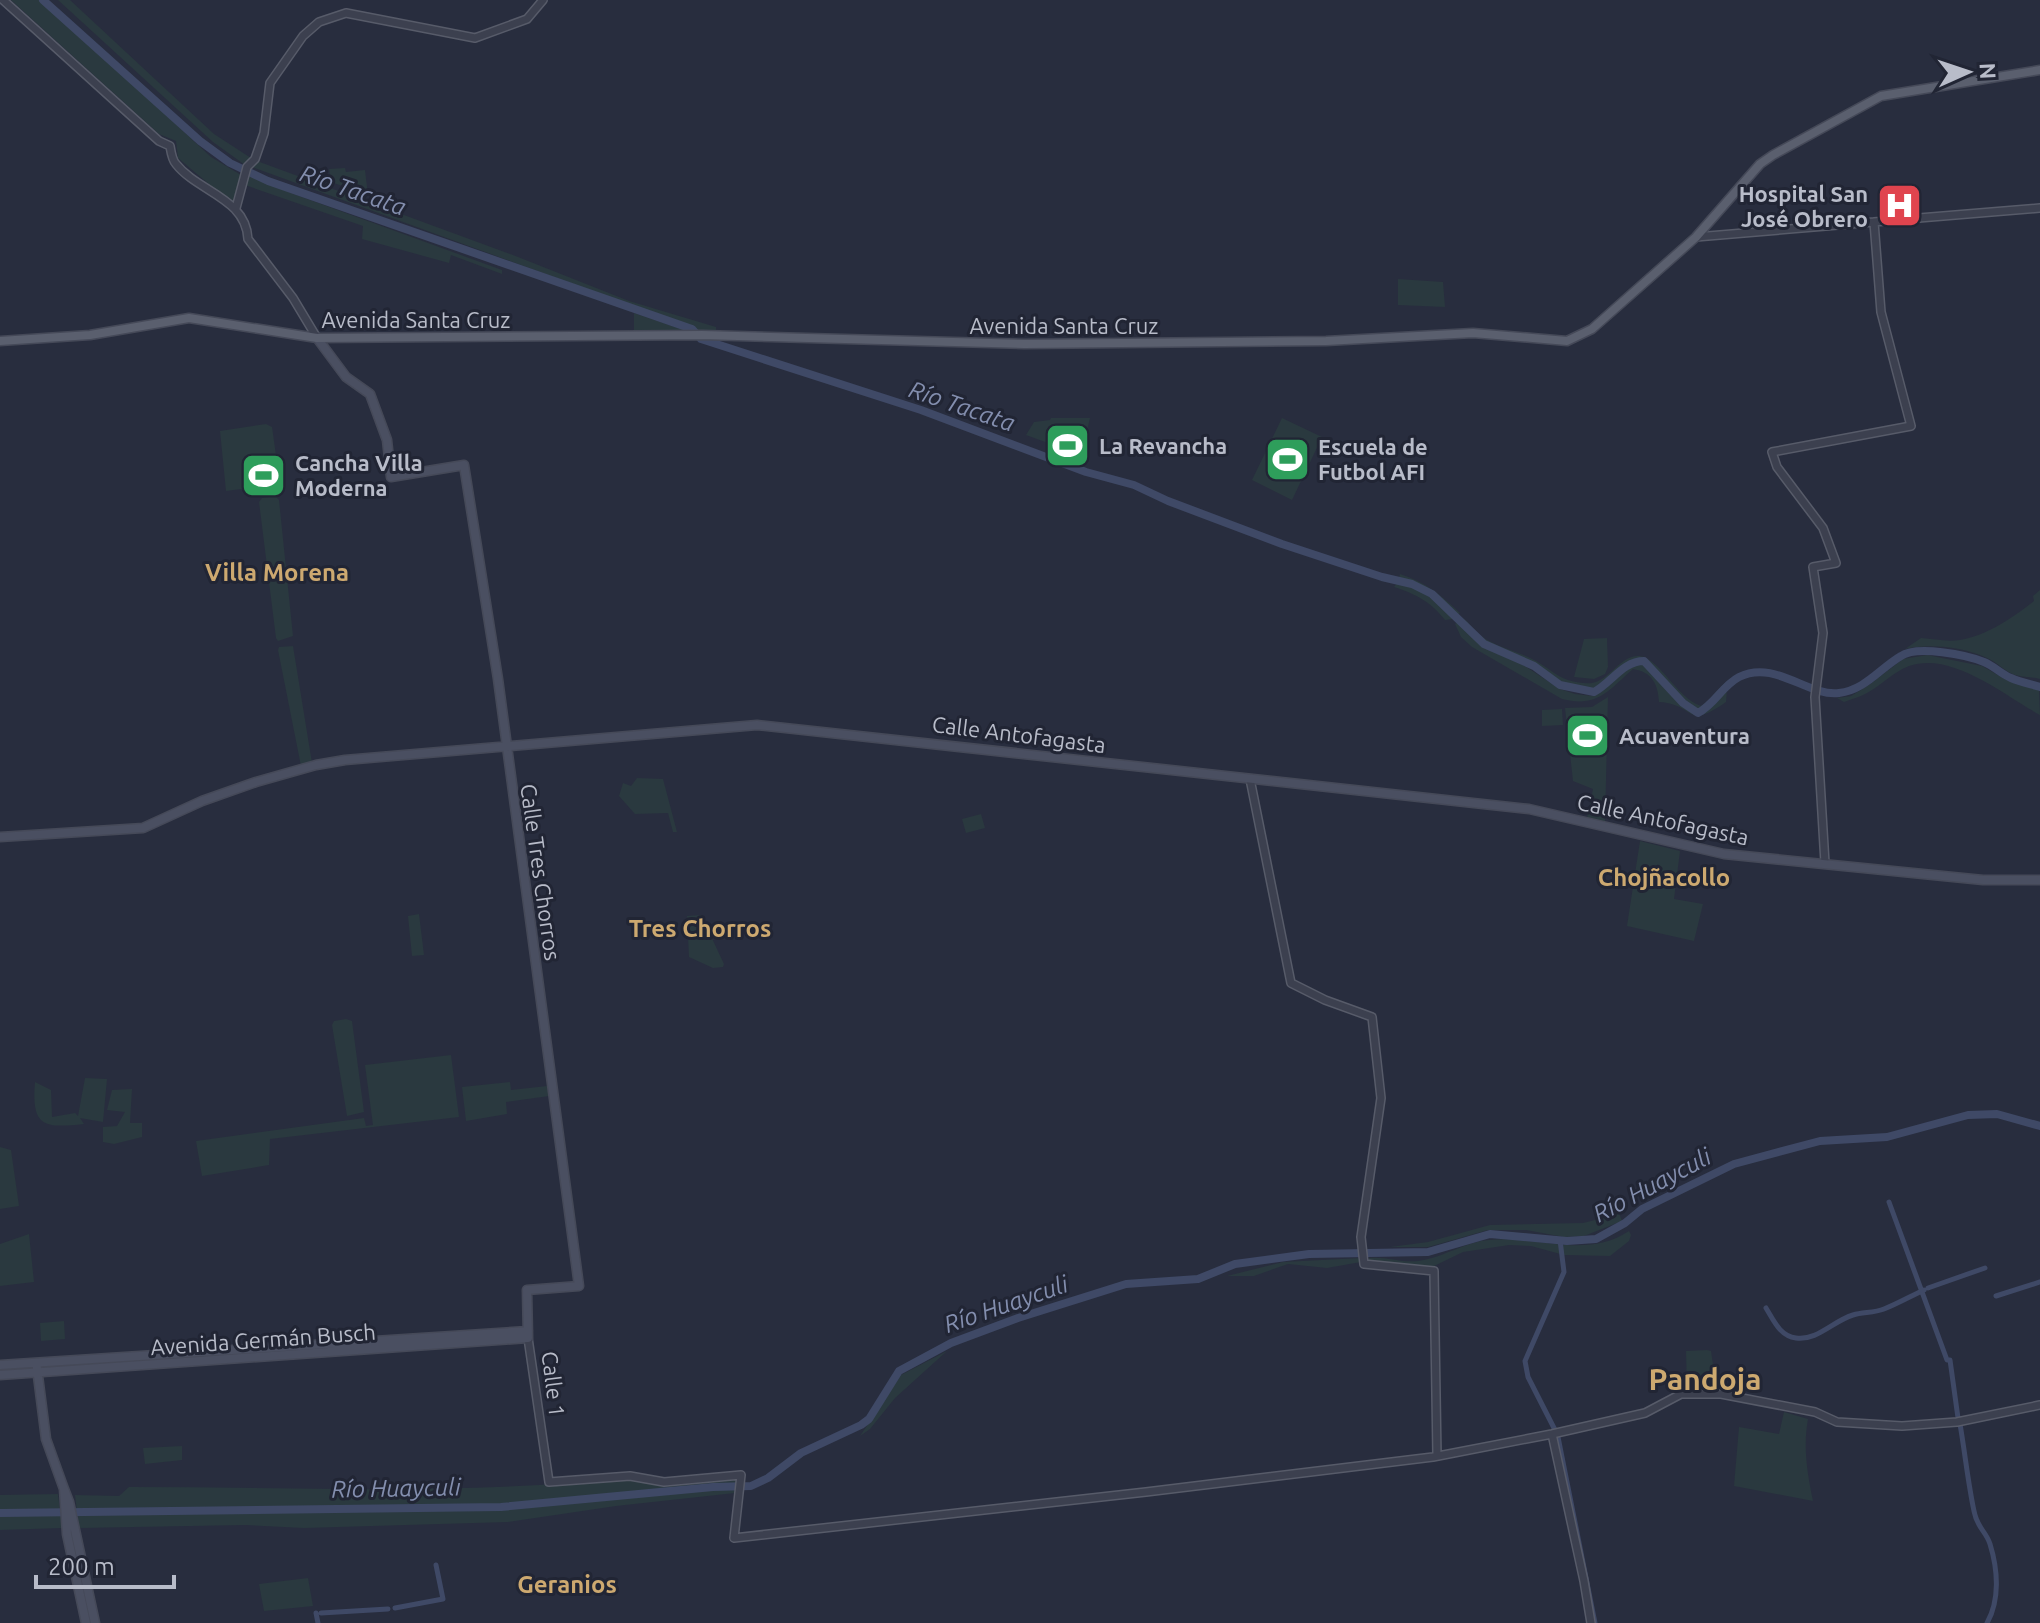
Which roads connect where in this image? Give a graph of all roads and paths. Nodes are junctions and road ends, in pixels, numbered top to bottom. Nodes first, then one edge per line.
1 (3, 0) edge
2 (543, 0) edge
3 (2040, 70) edge
4 (236, 208) junction
5 (2040, 208) edge
6 (1874, 222) junction
7 (1696, 237) junction
8 (317, 338) junction
9 (0, 341) edge
10 (506, 748) junction
11 (1250, 779) junction
12 (0, 837) edge
13 (1825, 863) junction
14 (2040, 880) edge
15 (527, 1290) joint
16 (528, 1334) junction
17 (0, 1365) edge
18 (38, 1368) junction
19 (0, 1375) edge
20 (2040, 1405) edge
21 (1552, 1434) junction
22 (1437, 1456) junction
23 (68, 1514) junction
24 (86, 1623) edge
25 (95, 1623) edge
26 (1591, 1623) edge

1 - 4 street
2 - 4 street
3 - 7 main road, Avenida Santa Cruz
4 - 8 street
5 - 6 street
6 - 7 street
6 - 13 street
7 - 8 main road, Avenida Santa Cruz
8 - 9 main road, Avenida Santa Cruz
8 - 10 main road, Calle Tres Chorros
10 - 11 main road, Calle Antofagasta
10 - 12 main road, Calle Antofagasta
10 - 15 main road, Calle Tres Chorros
11 - 13 main road, Calle Antofagasta
11 - 22 street
13 - 14 main road, Calle Antofagasta
15 - 16 main road, Calle 1
16 - 18 main road, Avenida Germán Busch
16 - 22 street, Calle 1
17 - 18 main road, Avenida Germán Busch
18 - 19 main road, Avenida Germán Busch
18 - 23 main road
20 - 21 street
21 - 22 street
21 - 26 street
23 - 24 main road
23 - 25 main road

